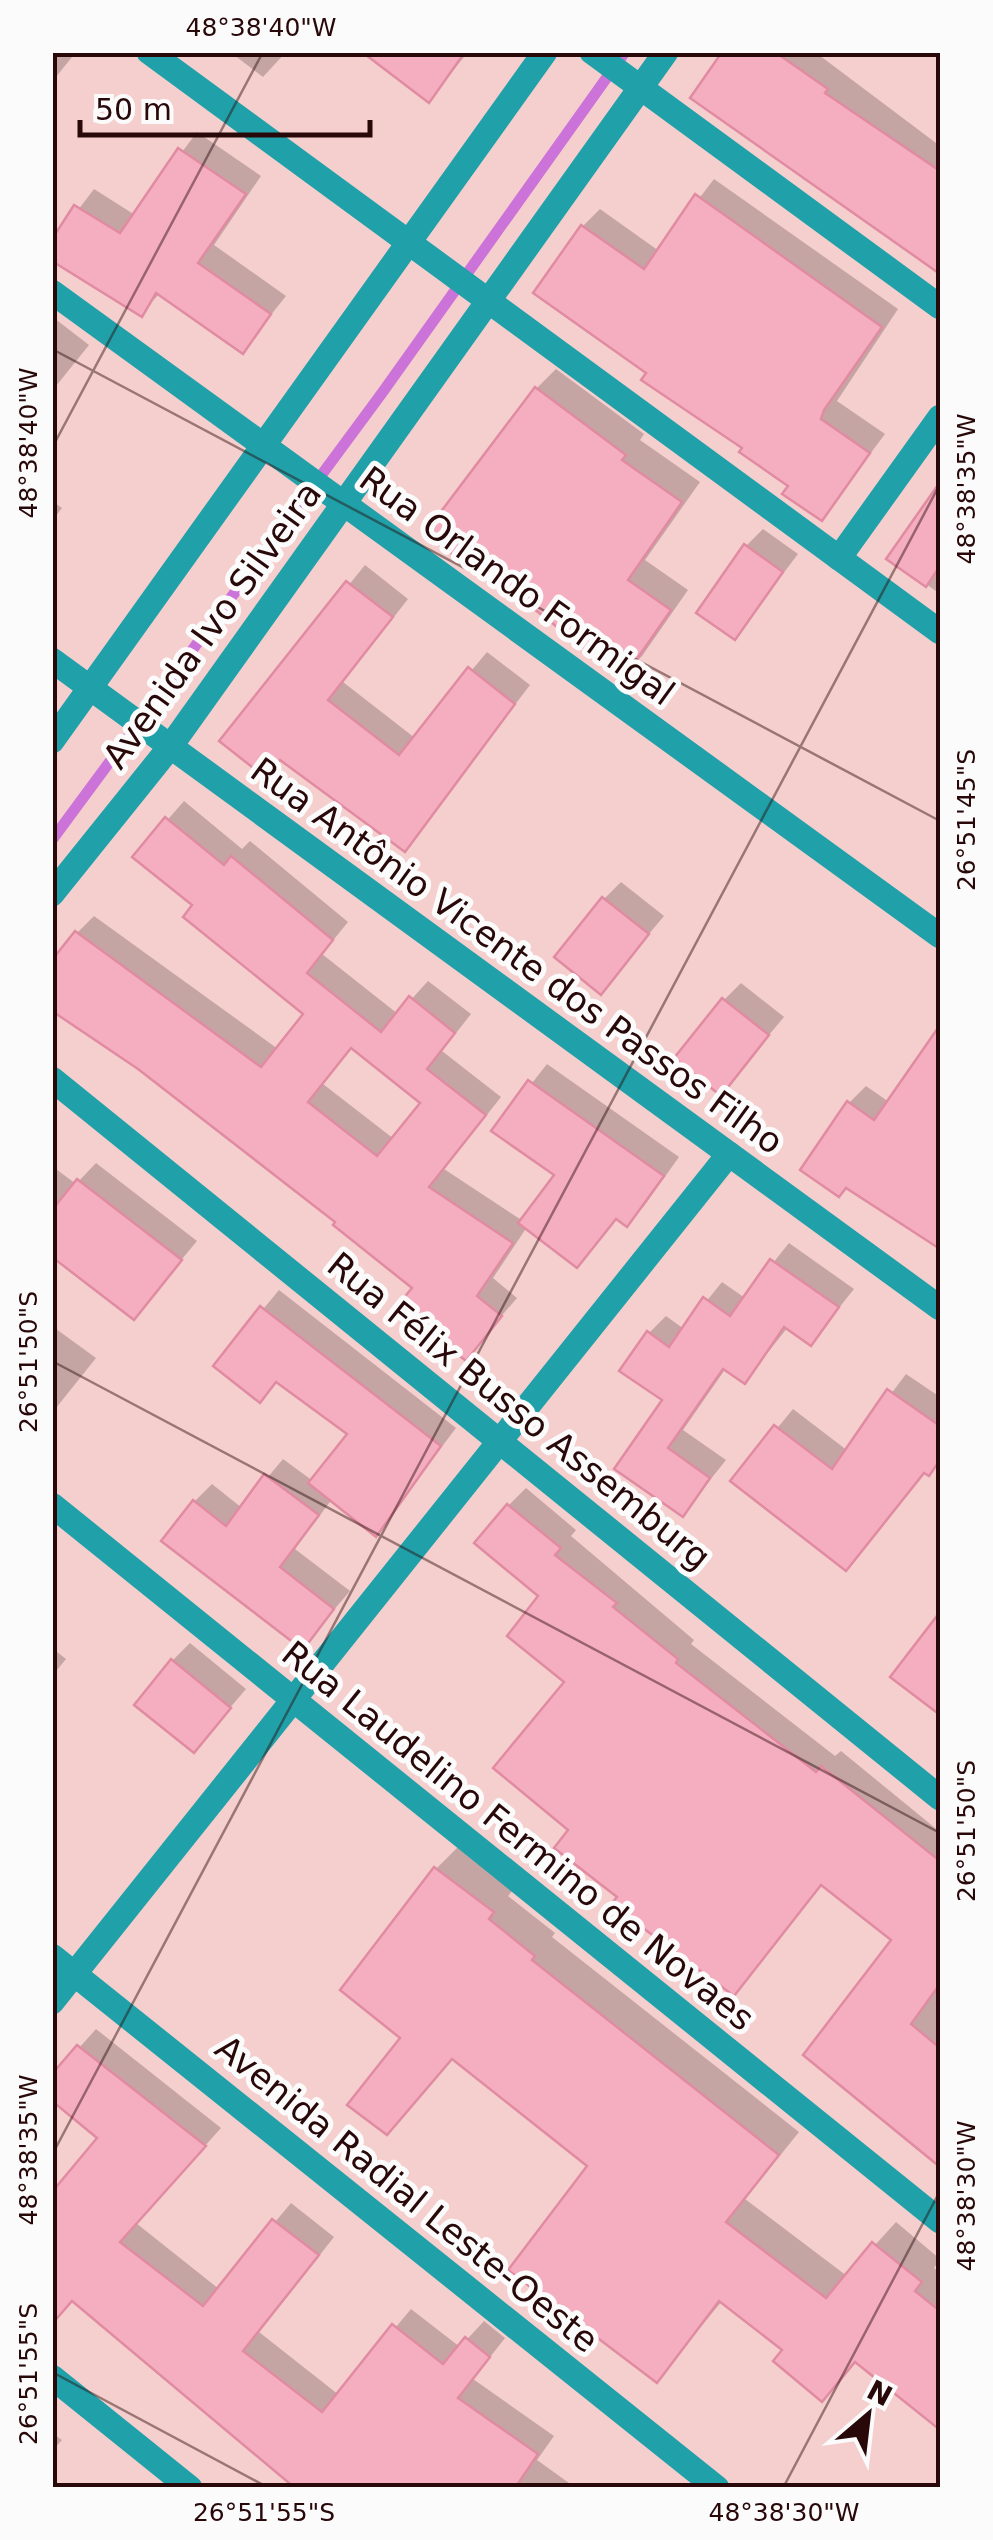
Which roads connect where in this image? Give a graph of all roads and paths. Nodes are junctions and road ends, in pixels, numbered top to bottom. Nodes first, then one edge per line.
1 (150, 52) edge
2 (545, 52) edge
3 (666, 52) edge
4 (592, 53) edge
5 (634, 83) junction
6 (409, 242) junction
7 (52, 292) edge
8 (481, 296) junction
9 (940, 307) edge
10 (940, 416) edge
11 (264, 445) junction
12 (338, 500) junction
13 (838, 558) junction
14 (940, 632) edge
15 (52, 660) edge
16 (90, 688) junction
17 (52, 741) edge
18 (162, 741) junction
19 (52, 894) edge
20 (940, 936) edge
21 (52, 1079) edge
22 (729, 1154) junction
23 (940, 1308) edge
24 (500, 1441) junction
25 (52, 1505) edge
26 (294, 1699) junction
27 (940, 1798) edge
28 (52, 1956) edge
29 (75, 1974) junction
30 (52, 2002) edge
31 (940, 2221) edge
32 (52, 2376) edge
33 (190, 2488) edge
34 (717, 2488) edge

1 - 6 street
2 - 6 street, Avenida Ivo Silveira
3 - 5 street, Avenida Ivo Silveira
4 - 5 street
5 - 8 street, Avenida Ivo Silveira
5 - 9 street
6 - 8 street
6 - 11 street, Avenida Ivo Silveira
7 - 11 street, Rua Orlando Formigal
8 - 12 street, Avenida Ivo Silveira
8 - 13 street
10 - 13 street
11 - 12 street, Rua Orlando Formigal
11 - 16 street, Avenida Ivo Silveira
12 - 18 street, Avenida Ivo Silveira
12 - 20 street, Rua Orlando Formigal
13 - 14 street
15 - 16 street, Rua Antônio Vicente dos Passos Filho
16 - 17 street, Avenida Ivo Silveira
16 - 18 street, Rua Antônio Vicente dos Passos Filho
18 - 19 street, Avenida Ivo Silveira
18 - 22 street, Rua Antônio Vicente dos Passos Filho
21 - 24 street, Rua Félix Busso Assemburg
22 - 23 street, Rua Antônio Vicente dos Passos Filho
22 - 24 street
24 - 26 street
24 - 27 street, Rua Félix Busso Assemburg
25 - 26 street, Rua Laudelino Fermino de Novaes
26 - 29 street
26 - 31 street, Rua Laudelino Fermino de Novaes
28 - 29 street, Avenida Radial Leste-Oeste
29 - 30 street
29 - 34 street, Avenida Radial Leste-Oeste
32 - 33 street

